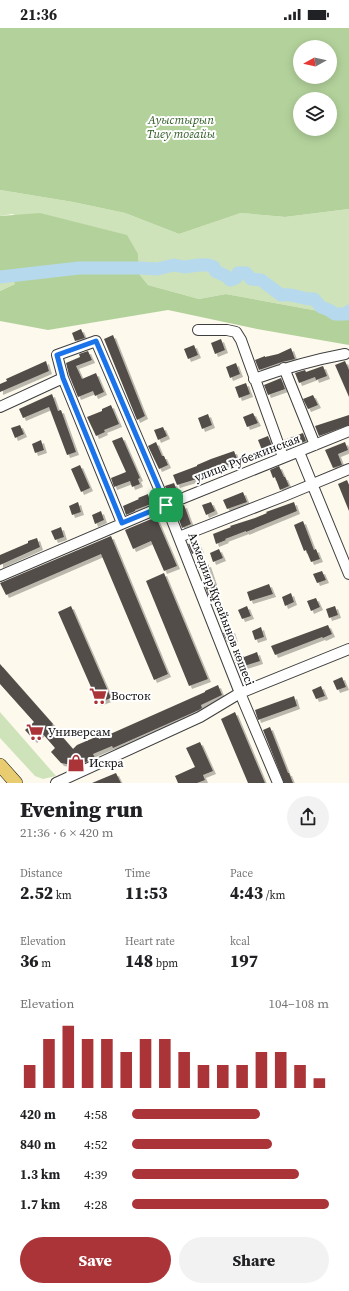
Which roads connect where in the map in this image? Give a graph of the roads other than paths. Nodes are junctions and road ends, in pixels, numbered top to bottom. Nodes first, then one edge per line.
1 (198, 330) dead end
2 (345, 354) dead end
3 (284, 368) junction
4 (63, 378) junction
5 (254, 379) junction
6 (0, 407) edge
7 (349, 431) edge
8 (315, 445) junction
9 (299, 452) junction
10 (283, 457) junction
11 (349, 469) edge
12 (311, 484) junction
13 (166, 505) junction
14 (122, 523) junction
15 (179, 537) junction
16 (349, 574) edge
17 (0, 576) edge
18 (349, 649) edge
19 (240, 693) junction
20 (0, 765) edge
21 (16, 783) edge
22 (56, 783) edge
23 (278, 783) edge

1 - 5 street
2 - 3 street
3 - 5 street
3 - 8 street
4 - 6 street
4 - 13 street, Ахмедияр Құсайынов көшесі
4 - 14 street, Ахмедияр Құсайынов көшесі
5 - 10 street
7 - 8 street, улица Рубежинская
8 - 9 street, улица Рубежинская
9 - 10 street, улица Рубежинская
9 - 12 street
10 - 13 street, улица Рубежинская
11 - 12 street
12 - 15 street
12 - 16 street
13 - 14 street, улица Рубежинская
13 - 15 street, Ахмедияр Құсайынов көшесі
14 - 17 street, улица Рубежинская
15 - 19 street, Ахмедияр Құсайынов көшесі
18 - 19 street
19 - 22 street
19 - 23 street, Ахмедияр Құсайынов көшесі
20 - 21 main road

